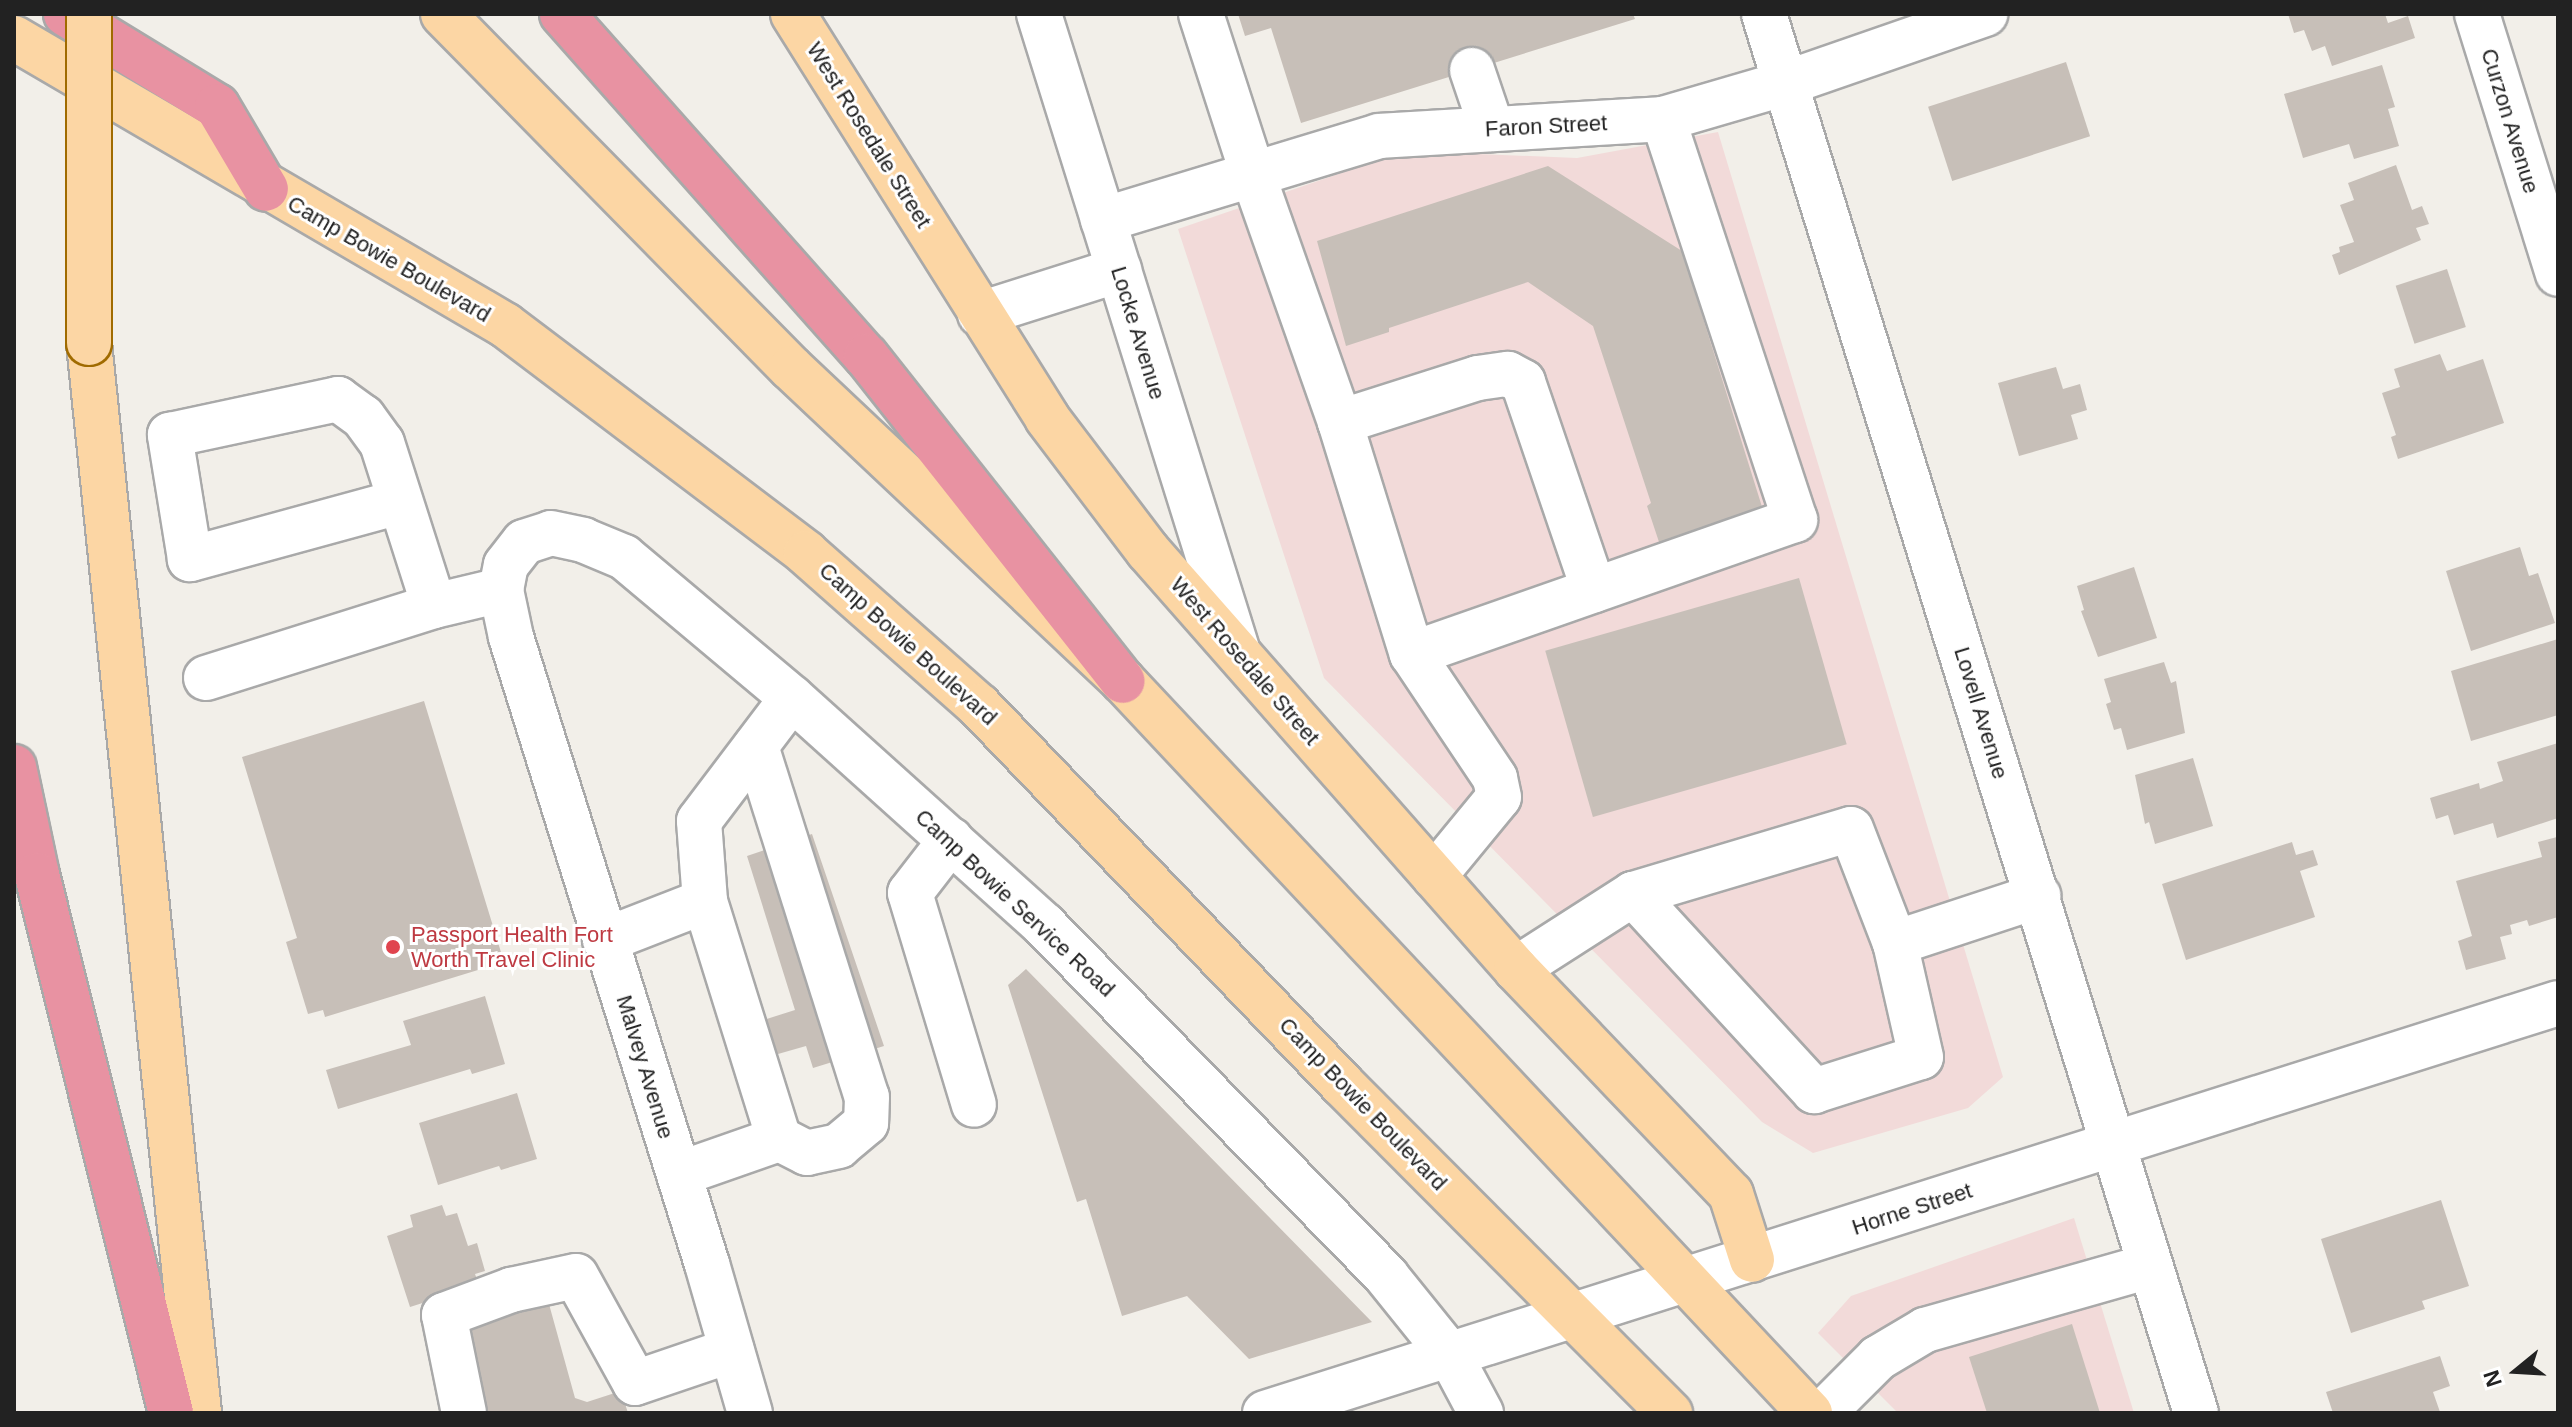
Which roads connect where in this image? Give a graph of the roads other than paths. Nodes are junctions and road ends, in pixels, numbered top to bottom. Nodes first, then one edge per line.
1 (66, 14) edge
2 (89, 14) edge
3 (443, 14) edge
4 (562, 14) edge
5 (793, 14) edge
6 (1039, 14) edge
7 (1201, 14) edge
8 (1764, 14) edge
9 (1985, 14) edge
10 (2477, 14) edge
11 (14, 38) edge
12 (1472, 70) dead end
13 (1786, 83) junction
14 (1663, 119) junction
15 (1492, 129) junction
16 (1252, 172) junction
17 (266, 189) junction
18 (1103, 220) junction
19 (1119, 270) junction
20 (2558, 274) edge
21 (980, 314) junction
22 (1340, 422) junction
23 (399, 502) junction
24 (501, 590) junction
25 (1594, 590) junction
26 (434, 606) junction
27 (1238, 652) junction
28 (1412, 654) junction
29 (206, 678) dead end
30 (1123, 681) junction
31 (792, 698) junction
32 (756, 746) junction
33 (14, 767) edge
34 (951, 840) junction
35 (1434, 876) junction
36 (1633, 894) junction
37 (2038, 896) junction
38 (705, 901) junction
39 (605, 940) junction
40 (1895, 943) junction
41 (1516, 969) junction
42 (2558, 1003) edge
43 (974, 1105) dead end
44 (779, 1139) junction
45 (2112, 1143) junction
46 (679, 1174) junction
47 (1752, 1260) junction
48 (2150, 1266) junction
49 (1687, 1280) junction
50 (1572, 1315) junction
51 (732, 1350) junction
52 (1450, 1355) junction
53 (171, 1413) edge
54 (199, 1413) edge
55 (464, 1413) edge
56 (750, 1413) edge
57 (1265, 1413) edge
58 (1481, 1413) edge
59 (1670, 1413) edge
60 (1810, 1413) edge
61 (1823, 1413) edge
62 (2196, 1413) edge

1 - 17 highway
2 - 54 main road, bridge
3 - 30 main road
4 - 30 highway
5 - 21 main road, West Rosedale Street
6 - 18 street, Locke Avenue
7 - 16 street
8 - 13 street, Lovell Avenue
9 - 13 street, Faron Street
10 - 20 street, Curzon Avenue
11 - 17 main road, Camp Bowie Boulevard
12 - 15 street
13 - 14 street, Faron Street
13 - 37 street, Lovell Avenue
14 - 15 street, Faron Street
14 - 25 street
15 - 16 street, Faron Street
16 - 18 street, Faron Street
16 - 22 street
17 - 50 main road, Camp Bowie Boulevard
18 - 19 street, Locke Avenue
19 - 21 street
19 - 27 street, Locke Avenue
21 - 27 main road, West Rosedale Street
22 - 25 street
22 - 28 street
23 - 23 street
23 - 26 street
24 - 26 street
24 - 31 street, Camp Bowie Service Road
24 - 39 street, Malvey Avenue
25 - 28 street
26 - 29 street
27 - 35 main road, West Rosedale Street
28 - 35 street
30 - 49 main road
31 - 32 street
31 - 34 street, Camp Bowie Service Road
32 - 38 street
32 - 44 street
33 - 53 highway
34 - 43 street
34 - 52 street, Camp Bowie Service Road
35 - 41 main road, West Rosedale Street
36 - 40 street
36 - 40 street
36 - 41 street
37 - 40 street
37 - 45 street, Lovell Avenue
38 - 39 street
38 - 44 street
39 - 46 street, Malvey Avenue
41 - 47 main road, West Rosedale Street
42 - 45 street, Horne Street
44 - 46 street
45 - 47 street, Horne Street
45 - 48 street, Lovell Avenue
46 - 51 street, Malvey Avenue
47 - 49 street, Horne Street
48 - 61 street
48 - 62 street, Lovell Avenue
49 - 50 street, Horne Street
49 - 60 main road
50 - 52 street, Horne Street
50 - 59 main road, Camp Bowie Boulevard
51 - 55 street
51 - 56 street, Malvey Avenue
52 - 57 street, Horne Street
52 - 58 street

